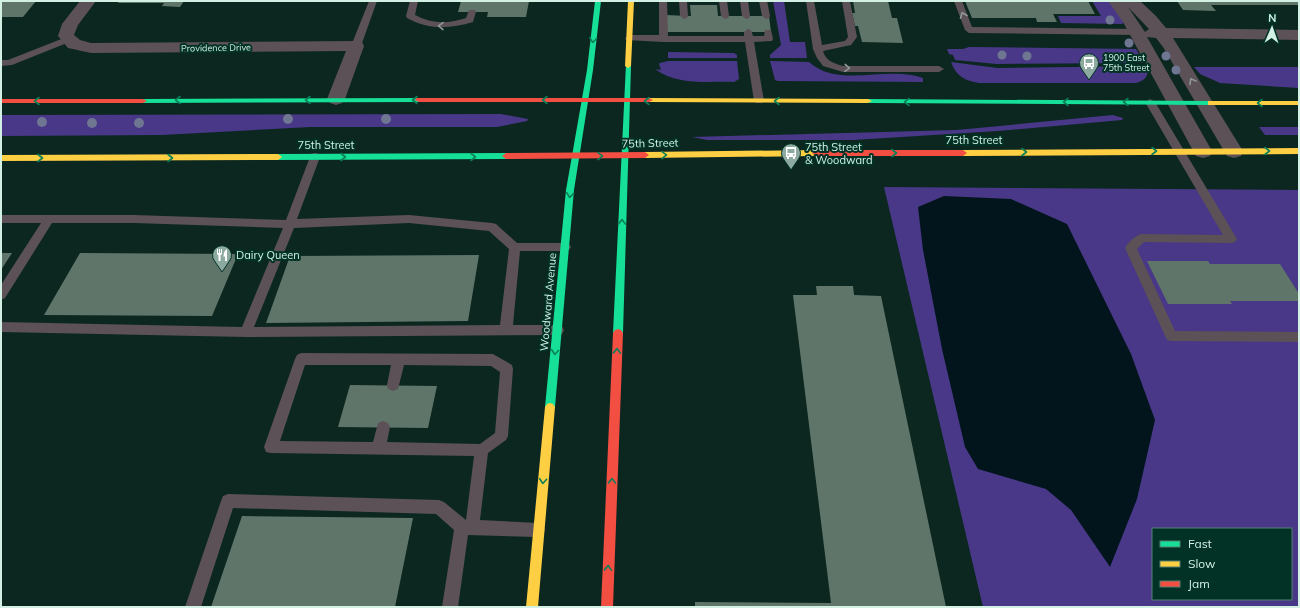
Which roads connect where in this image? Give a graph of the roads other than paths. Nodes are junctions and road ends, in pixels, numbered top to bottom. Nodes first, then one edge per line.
1 (88, 1) edge
2 (373, 1) edge
3 (414, 1) edge
4 (598, 1) edge
5 (631, 1) edge
6 (663, 1) edge
7 (683, 1) edge
8 (723, 1) edge
9 (744, 1) edge
10 (763, 1) edge
11 (810, 1) edge
12 (846, 1) edge
13 (958, 1) edge
14 (1116, 1) edge
15 (1130, 1) edge
16 (472, 12) dead end
17 (684, 16) dead end
18 (725, 16) dead end
19 (746, 16) dead end
20 (766, 16) dead end
21 (768, 32) dead end
22 (1136, 32) junction
23 (1162, 34) junction
24 (1299, 35) edge
25 (748, 36) junction
26 (630, 38) junction
27 (69, 39) junction
28 (664, 39) junction
29 (356, 46) junction
30 (818, 49) junction
31 (1, 63) edge
32 (939, 69) dead end
33 (336, 100) junction
34 (584, 100) junction
35 (627, 100) junction
36 (1, 101) edge
37 (758, 101) junction
38 (1150, 102) junction
39 (1176, 102) junction
40 (1205, 103) junction
41 (1299, 103) edge
42 (1179, 150) junction
43 (1203, 151) junction
44 (1234, 151) junction
45 (1299, 151) edge
46 (625, 155) junction
47 (575, 156) junction
48 (315, 157) junction
49 (1, 158) edge
50 (1, 219) edge
51 (49, 219) junction
52 (290, 224) junction
53 (515, 247) junction
54 (565, 247) junction
55 (1, 295) edge
56 (1, 327) edge
57 (506, 330) junction
58 (558, 330) junction
59 (246, 332) junction
60 (1299, 337) edge
61 (399, 359) junction
62 (393, 385) dead end
63 (383, 427) dead end
64 (378, 448) junction
65 (482, 450) junction
66 (467, 527) junction
67 (538, 530) junction
68 (193, 607) edge
69 (450, 607) edge
70 (532, 607) edge
71 (607, 607) edge

1 - 27 street
2 - 29 lane
16 -> 3 lane
4 -> 34 main road, Woodward Avenue
5 - 26 main road
6 - 28 lane
7 - 17 lane
8 - 18 lane
9 - 19 lane
10 - 20 lane
11 - 30 lane
12 - 30 lane
22 -> 13 lane
14 - 22 street
15 - 23 street
21 - 25 lane
22 - 23 street
22 - 39 street
23 - 24 street
40 -> 23 street
25 - 28 lane
25 - 37 lane
26 - 28 lane
26 - 35 main road
27 - 29 street, Providence Drive
27 - 31 lane
29 - 33 street
30 -> 32 lane
34 -> 33 main road
33 -> 36 main road
34 - 35 main road
34 - 47 main road, Woodward Avenue
37 -> 35 main road
35 - 46 main road
38 -> 37 main road
38 - 39 main road
38 - 42 lane
39 - 40 main road
39 - 43 street
41 -> 40 main road
40 - 44 street
42 - 43 main road, 75th Street
46 -> 42 main road, 75th Street
42 - 60 lane
43 - 44 main road, 75th Street
44 -> 45 main road, 75th Street
47 -> 46 main road, 75th Street
71 -> 46 main road
48 -> 47 main road, 75th Street
47 -> 54 main road, Woodward Avenue
49 -> 48 main road, 75th Street
48 - 52 lane
50 - 51 lane
51 - 52 lane
51 - 55 lane
52 - 53 lane
52 - 59 lane
53 - 54 lane
53 - 57 lane
54 - 58 main road, Woodward Avenue
56 - 59 lane
57 - 58 lane
57 - 59 lane
58 -> 67 main road, Woodward Avenue
61 - 62 lane
61 - 64 lane
61 - 65 lane
63 - 64 lane
64 - 65 lane
65 - 66 lane
66 - 67 lane
66 - 68 lane
66 - 69 lane
67 - 70 main road, Woodward Avenue

